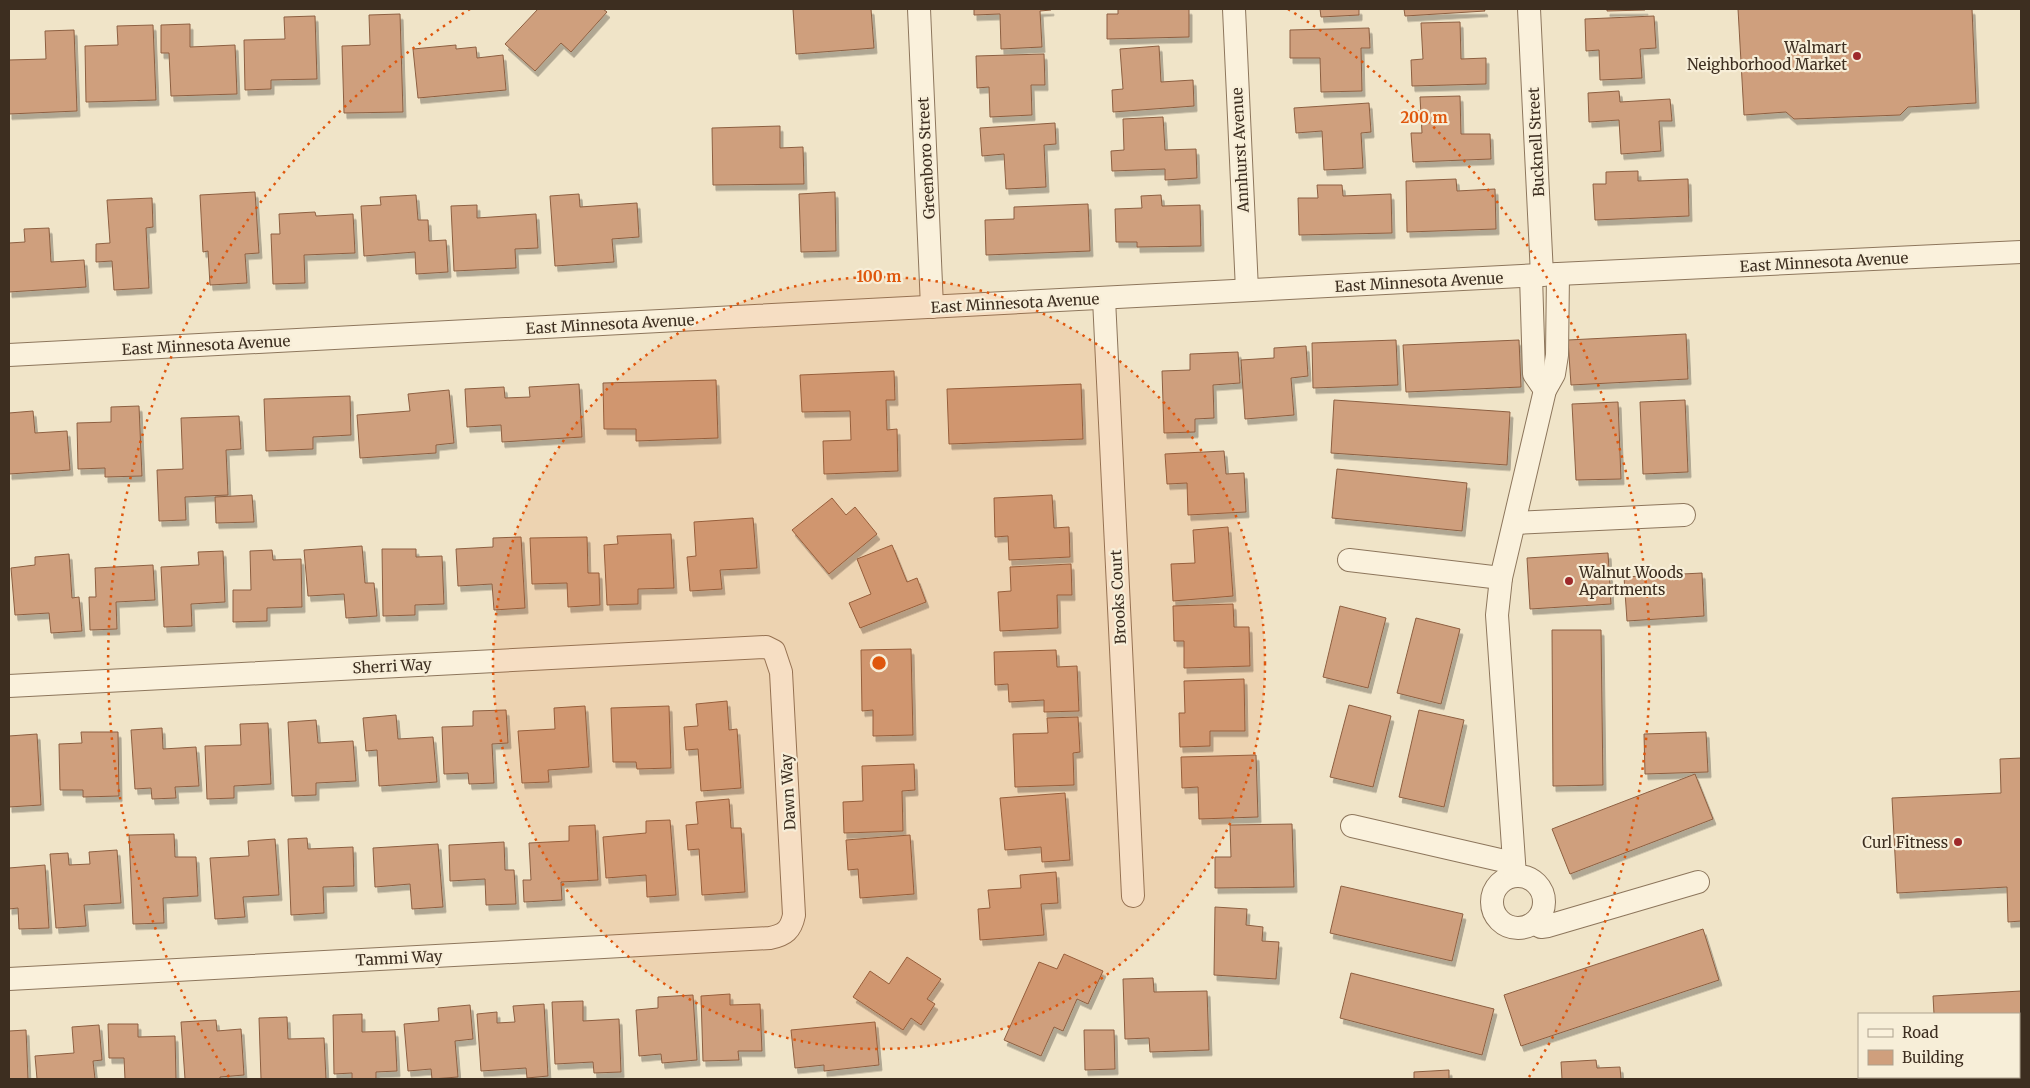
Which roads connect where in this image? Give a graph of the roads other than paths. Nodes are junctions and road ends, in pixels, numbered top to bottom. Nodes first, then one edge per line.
1 (919, 9) edge
2 (1234, 9) edge
3 (1529, 9) edge
4 (2021, 252) edge
5 (1543, 275) junction
6 (1247, 290) junction
7 (1104, 299) junction
8 (932, 307) junction
9 (9, 355) edge
10 (1684, 515) dead end
11 (1515, 523) junction
12 (1350, 560) dead end
13 (1501, 578) junction
14 (774, 652) joint
15 (9, 686) edge
16 (1352, 826) dead end
17 (1514, 869) junction
18 (1698, 882) dead end
19 (1133, 896) dead end
20 (1534, 923) junction
21 (787, 932) joint
22 (9, 979) edge

1 - 8 street, Greenboro Street
2 - 6 street, Annhurst Avenue
3 - 5 street, Bucknell Street
4 - 5 street, East Minnesota Avenue
5 - 6 street, East Minnesota Avenue
5 - 11 street, Bucknell Street
6 - 7 street, East Minnesota Avenue
7 - 8 street, East Minnesota Avenue
7 - 19 street, Brooks Court
8 - 9 street, East Minnesota Avenue
10 - 11 street
11 - 13 street, Bucknell Street
12 - 13 street
13 - 17 street, Bucknell Street
14 - 15 street, Sherri Way
14 - 21 street, Dawn Way
16 - 17 street
17 - 20 street
17 - 20 street
18 - 20 street
21 - 22 street, Tammi Way

